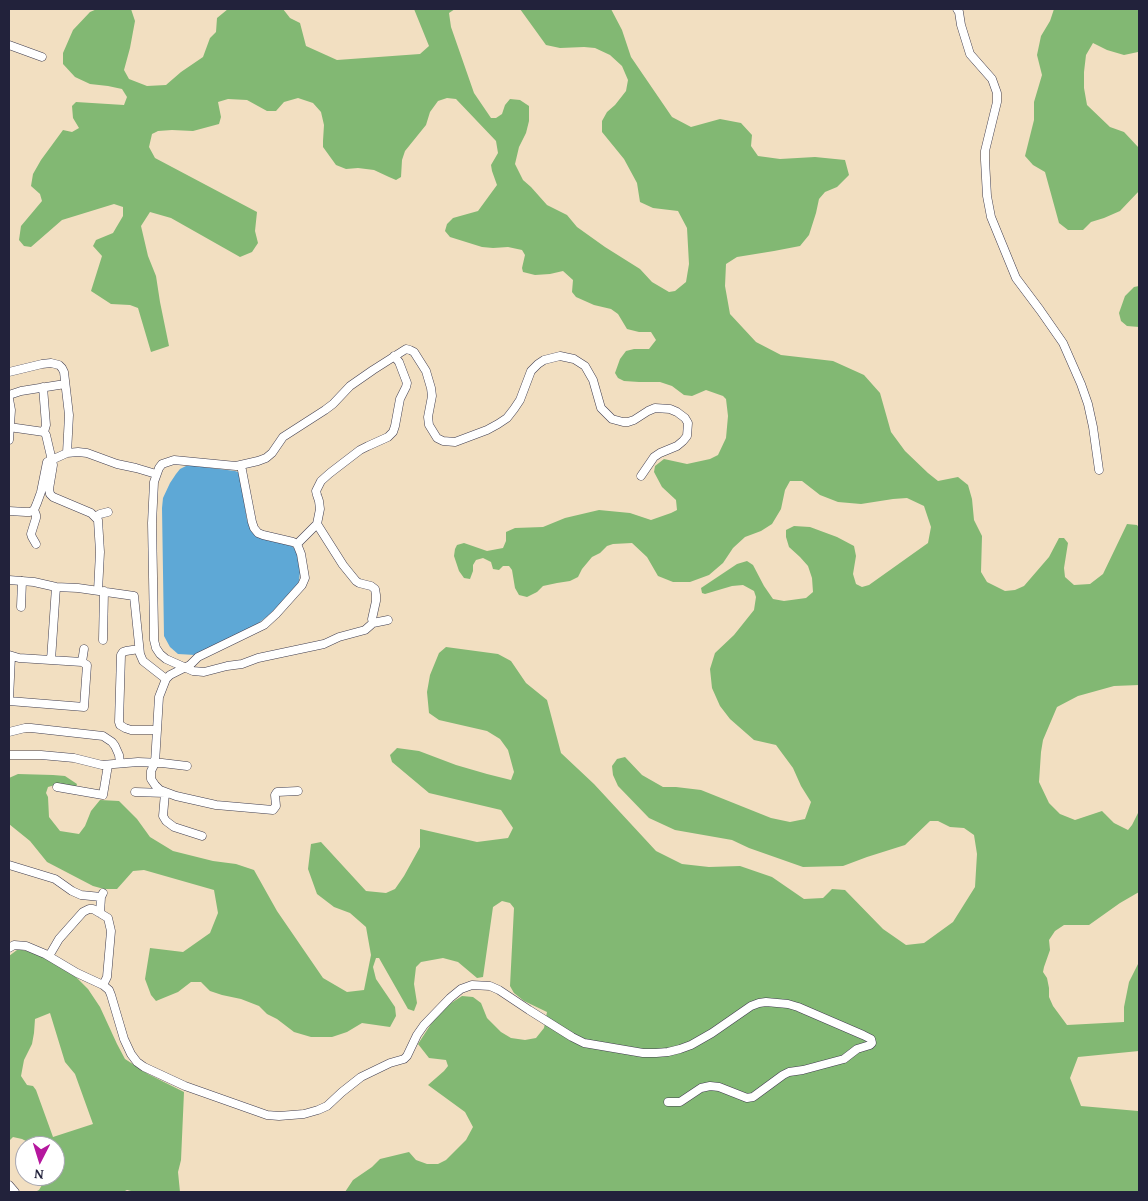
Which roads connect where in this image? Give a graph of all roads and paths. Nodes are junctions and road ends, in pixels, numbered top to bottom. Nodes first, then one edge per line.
1 (957, 9) edge
2 (9, 45) edge
3 (42, 58) dead end
4 (394, 356) junction
5 (9, 372) edge
6 (65, 384) junction
7 (43, 387) junction
8 (9, 397) edge
9 (9, 428) edge
10 (44, 432) junction
11 (9, 440) edge
12 (67, 453) junction
13 (52, 459) junction
14 (241, 465) junction
15 (1099, 470) dead end
16 (156, 474) junction
17 (641, 476) dead end
18 (34, 510) junction
19 (9, 511) edge
20 (108, 512) dead end
21 (95, 517) junction
22 (317, 524) junction
23 (36, 544) dead end
24 (297, 544) junction
25 (9, 580) edge
26 (22, 581) junction
27 (56, 587) junction
28 (101, 591) junction
29 (21, 607) dead end
30 (388, 620) dead end
31 (373, 624) junction
32 (103, 640) dead end
33 (84, 649) dead end
34 (139, 649) junction
35 (10, 656) edge
36 (51, 660) junction
37 (82, 662) junction
38 (185, 668) junction
39 (166, 679) junction
40 (9, 700) edge
41 (157, 730) junction
42 (9, 732) edge
43 (9, 755) edge
44 (120, 763) junction
45 (155, 763) junction
46 (108, 765) junction
47 (187, 766) dead end
48 (57, 787) dead end
49 (298, 791) dead end
50 (135, 792) dead end
51 (166, 793) junction
52 (202, 836) dead end
53 (9, 865) edge
54 (100, 914) junction
55 (9, 948) edge
56 (49, 956) junction
57 (102, 985) junction
58 (668, 1102) dead end
59 (9, 1185) edge
60 (15, 1192) edge

1 - 15 street
2 - 3 street
4 - 14 street
4 - 17 street
4 - 22 street
5 - 6 street
6 - 7 street
6 - 12 street
7 - 8 street
7 - 10 street
8 - 9 street
9 - 10 street
9 - 11 street
10 - 13 street
12 - 13 street
12 - 16 street
13 - 18 street
13 - 21 street
14 - 16 street
14 - 24 street
16 - 38 street
18 - 19 street
18 - 23 street
20 - 21 street
21 - 28 street
22 - 24 street
22 - 31 street
24 - 38 street
25 - 26 street
26 - 27 street
26 - 29 street
27 - 28 street
27 - 36 street
28 - 32 street
28 - 34 street
30 - 31 street
31 - 38 street
33 - 37 street
34 - 39 street
34 - 41 street
35 - 36 street
35 - 40 street
36 - 37 street
37 - 40 street
38 - 39 street
39 - 41 street
41 - 45 street
42 - 44 street
43 - 46 street
44 - 45 street
44 - 46 street
45 - 47 street
45 - 51 street
46 - 48 street
49 - 51 street
50 - 51 street
51 - 52 street
53 - 54 street
54 - 56 street
54 - 57 street
55 - 56 street
56 - 57 street
57 - 58 street
59 - 60 street

